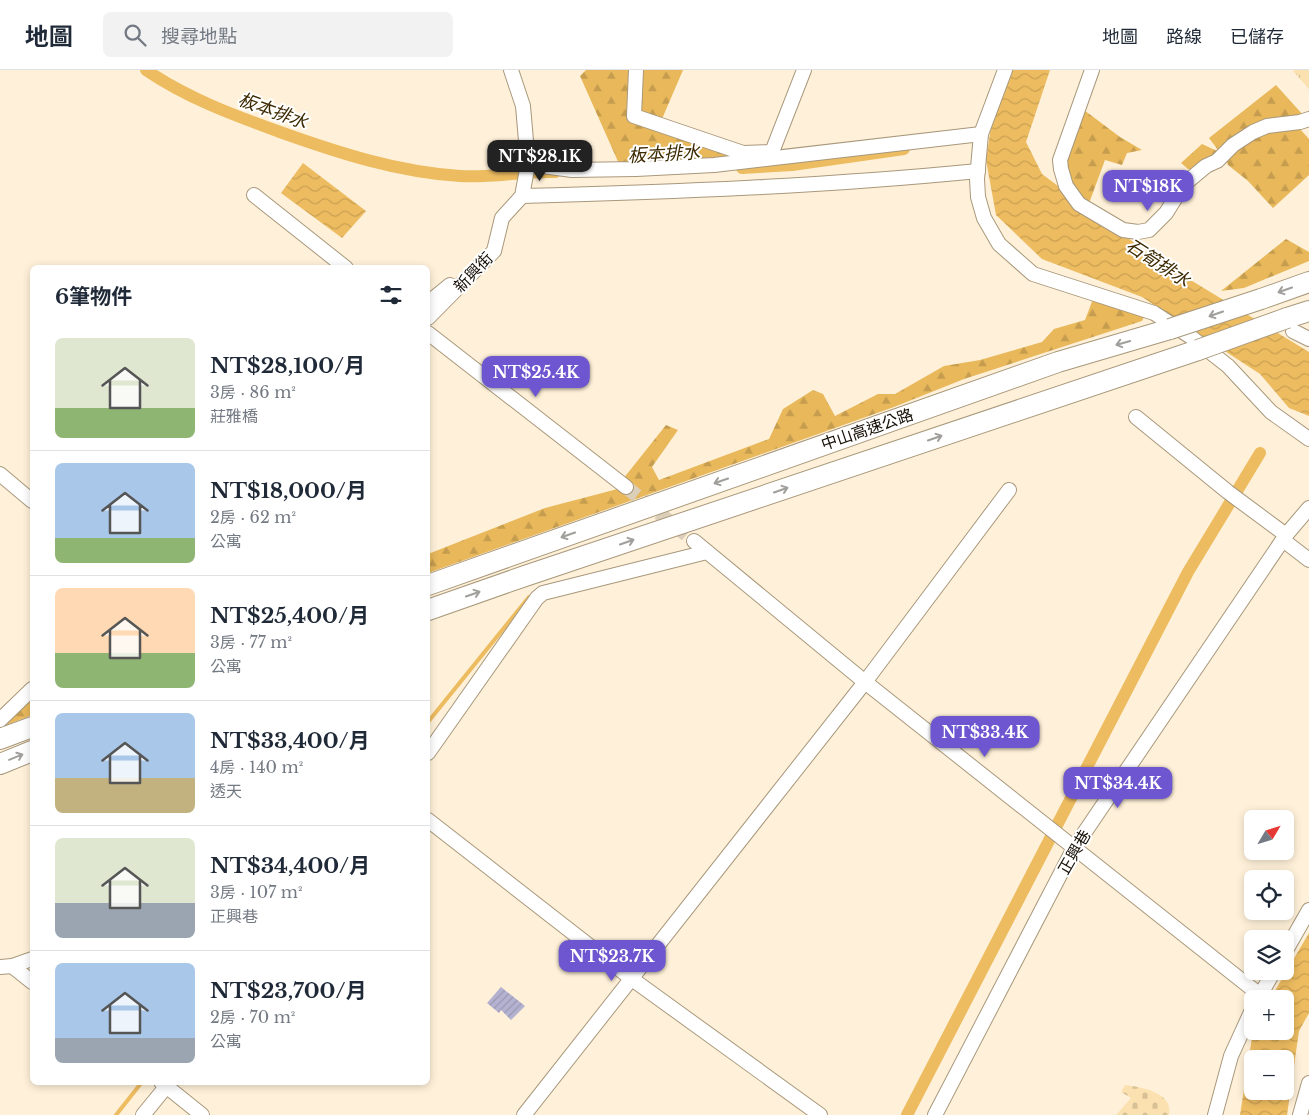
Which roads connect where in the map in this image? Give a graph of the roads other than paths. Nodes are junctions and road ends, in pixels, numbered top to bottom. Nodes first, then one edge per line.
1 (511, 70) edge
2 (636, 70) edge
3 (804, 70) edge
4 (1005, 70) edge
5 (1092, 70) edge
6 (1309, 119) edge
7 (981, 134) junction
8 (741, 157) junction
9 (528, 164) junction
10 (978, 171) junction
11 (254, 195) dead end
12 (523, 195) junction
13 (494, 251) junction
14 (342, 265) edge
15 (1309, 282) edge
16 (430, 301) edge
17 (1309, 311) edge
18 (430, 316) edge
19 (1290, 324) junction
20 (430, 335) edge
21 (1309, 339) edge
22 (1136, 417) dead end
23 (1309, 439) edge
24 (0, 474) edge
25 (626, 487) tunnel mouth
26 (1009, 490) dead end
27 (30, 499) edge
28 (1309, 508) edge
29 (1284, 537) junction
30 (694, 541) tunnel mouth
31 (707, 552) junction
32 (1309, 560) edge
33 (430, 584) edge
34 (430, 609) edge
35 (865, 682) junction
36 (30, 691) edge
37 (0, 720) edge
38 (30, 728) edge
39 (0, 739) edge
40 (430, 750) edge
41 (30, 752) edge
42 (0, 764) edge
43 (430, 822) edge
44 (1074, 848) junction
45 (1309, 910) edge
46 (1294, 936) edge
47 (30, 960) edge
48 (6, 967) edge
49 (632, 979) junction
50 (30, 981) edge
51 (1250, 990) edge
52 (1244, 1028) edge
53 (1309, 1083) edge
54 (165, 1085) edge
55 (167, 1085) edge
56 (143, 1115) edge
57 (202, 1115) edge
58 (524, 1115) edge
59 (820, 1115) edge
60 (935, 1115) edge
61 (1215, 1115) edge
62 (1300, 1115) edge

1 - 9 street
2 - 8 street
3 - 8 street
4 - 7 street
5 - 6 street
7 - 8 street
7 - 10 street
8 - 9 street
9 - 12 street
10 - 12 street
10 - 23 street
11 - 14 street
12 - 13 street, 新興街
13 - 16 street
13 - 18 street, 新興街
15 -> 33 highway, 中山高速公路, bridge
17 - 19 highway, 中山高速公路
19 - 21 street
34 -> 19 highway, 中山高速公路, bridge
20 - 25 street
22 - 29 street
24 - 27 street
26 - 35 street
28 - 29 street, 正興巷
29 - 32 street
29 - 44 street, 正興巷
30 - 31 street
31 - 35 street
31 - 40 street
35 - 44 street
35 - 49 street
36 - 37 street
38 - 39 highway
42 -> 41 highway
43 - 49 street
44 - 51 street
44 - 60 street, 正興巷
45 - 46 street
47 - 48 street
48 - 50 street
49 - 58 street
49 - 59 street
52 - 61 street
53 - 62 street
54 - 56 street
55 - 57 street

